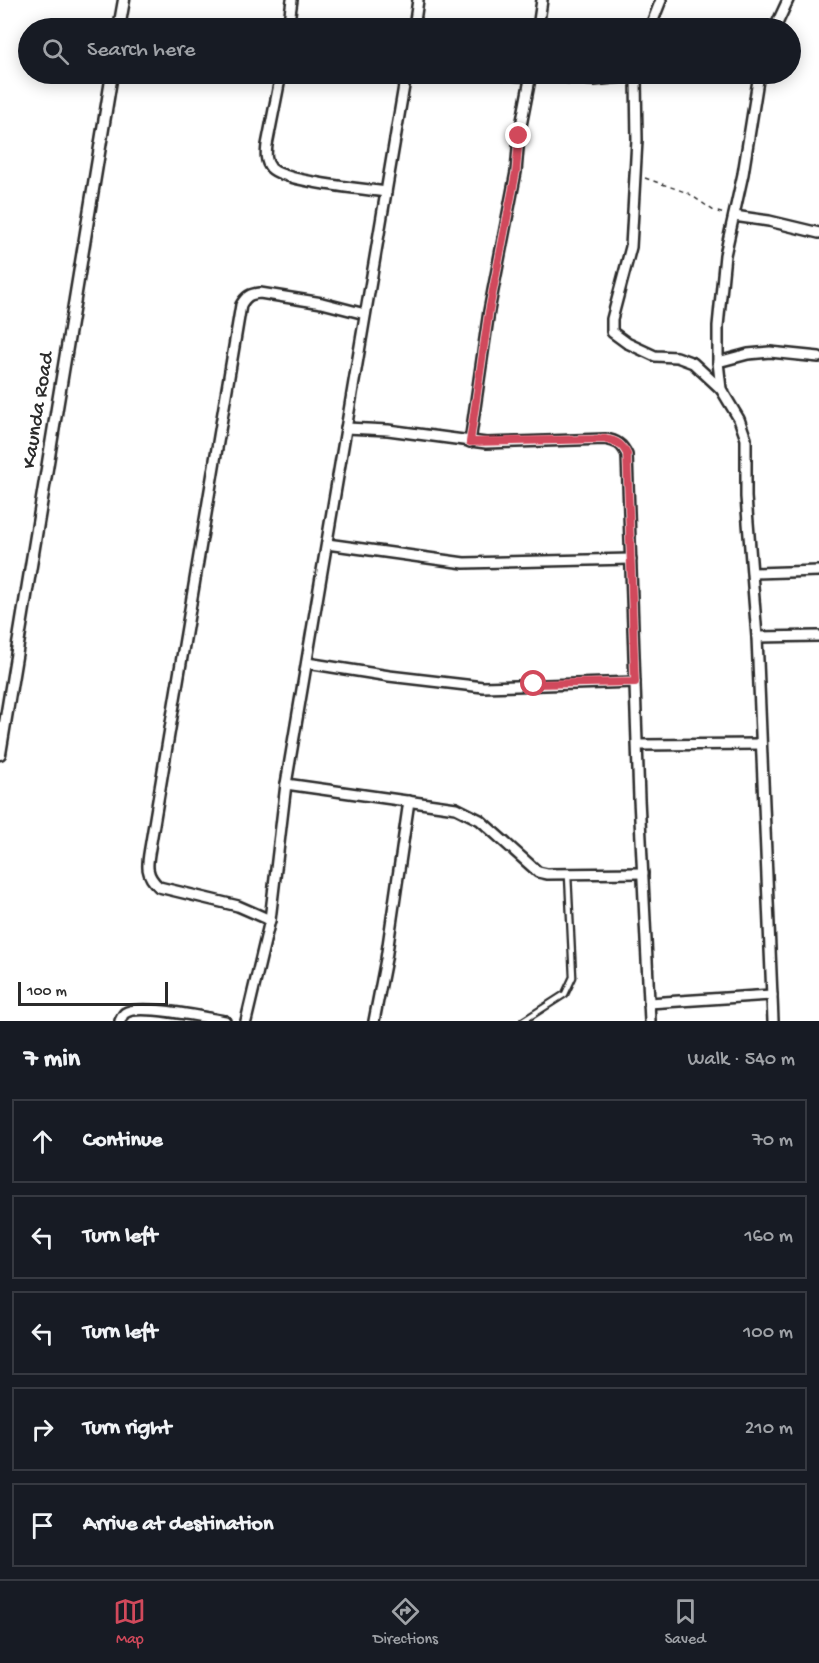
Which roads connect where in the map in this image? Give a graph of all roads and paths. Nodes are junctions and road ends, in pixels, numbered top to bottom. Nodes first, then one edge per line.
1 (124, 0) edge
2 (292, 0) edge
3 (418, 0) edge
4 (542, 0) edge
5 (661, 0) edge
6 (788, 0) edge
7 (121, 18) edge
8 (289, 18) edge
9 (415, 18) edge
10 (539, 18) edge
11 (654, 18) edge
12 (780, 18) edge
13 (110, 84) edge
14 (279, 84) edge
15 (404, 84) edge
16 (528, 84) edge
17 (637, 84) edge
18 (757, 84) edge
19 (636, 169) junction
20 (386, 192) junction
21 (734, 216) junction
22 (819, 233) edge
23 (365, 314) junction
24 (819, 357) edge
25 (718, 362) junction
26 (721, 389) junction
27 (346, 428) junction
28 (470, 442) junction
29 (327, 544) junction
30 (631, 559) junction
31 (819, 572) edge
32 (753, 573) junction
33 (819, 636) edge
34 (757, 637) junction
35 (307, 663) junction
36 (635, 682) junction
37 (761, 744) junction
38 (639, 745) junction
39 (0, 754) edge
40 (286, 784) junction
41 (409, 801) junction
42 (643, 873) junction
43 (568, 874) junction
44 (270, 920) junction
45 (772, 995) junction
46 (649, 1003) junction
47 (120, 1021) edge
48 (225, 1021) edge
49 (246, 1021) edge
50 (374, 1021) edge
51 (523, 1021) edge
52 (650, 1021) edge
53 (773, 1021) edge

1 - 7 street
2 - 8 street
3 - 9 street
4 - 10 street
5 - 11 street
6 - 12 street
13 - 39 street, Kaunda Road
14 - 20 street
15 - 20 street
16 - 28 street
17 - 19 street
18 - 21 street
19 - 21 path
19 - 26 street
20 - 23 street
21 - 22 street
21 - 25 street
23 - 27 street
23 - 44 street
24 - 25 street
25 - 26 street
26 - 32 street
27 - 28 street
27 - 29 street
28 - 30 street
29 - 30 street
29 - 35 street
30 - 36 street
31 - 32 street
32 - 34 street
33 - 34 street
34 - 37 street
35 - 36 street
35 - 40 street
36 - 38 street
37 - 38 street
37 - 45 street
38 - 42 street
40 - 41 street
40 - 44 street
41 - 43 street
41 - 50 street
42 - 43 street
42 - 46 street
43 - 51 lane
44 - 49 street
45 - 46 street
45 - 53 street
46 - 52 street
47 - 48 street

